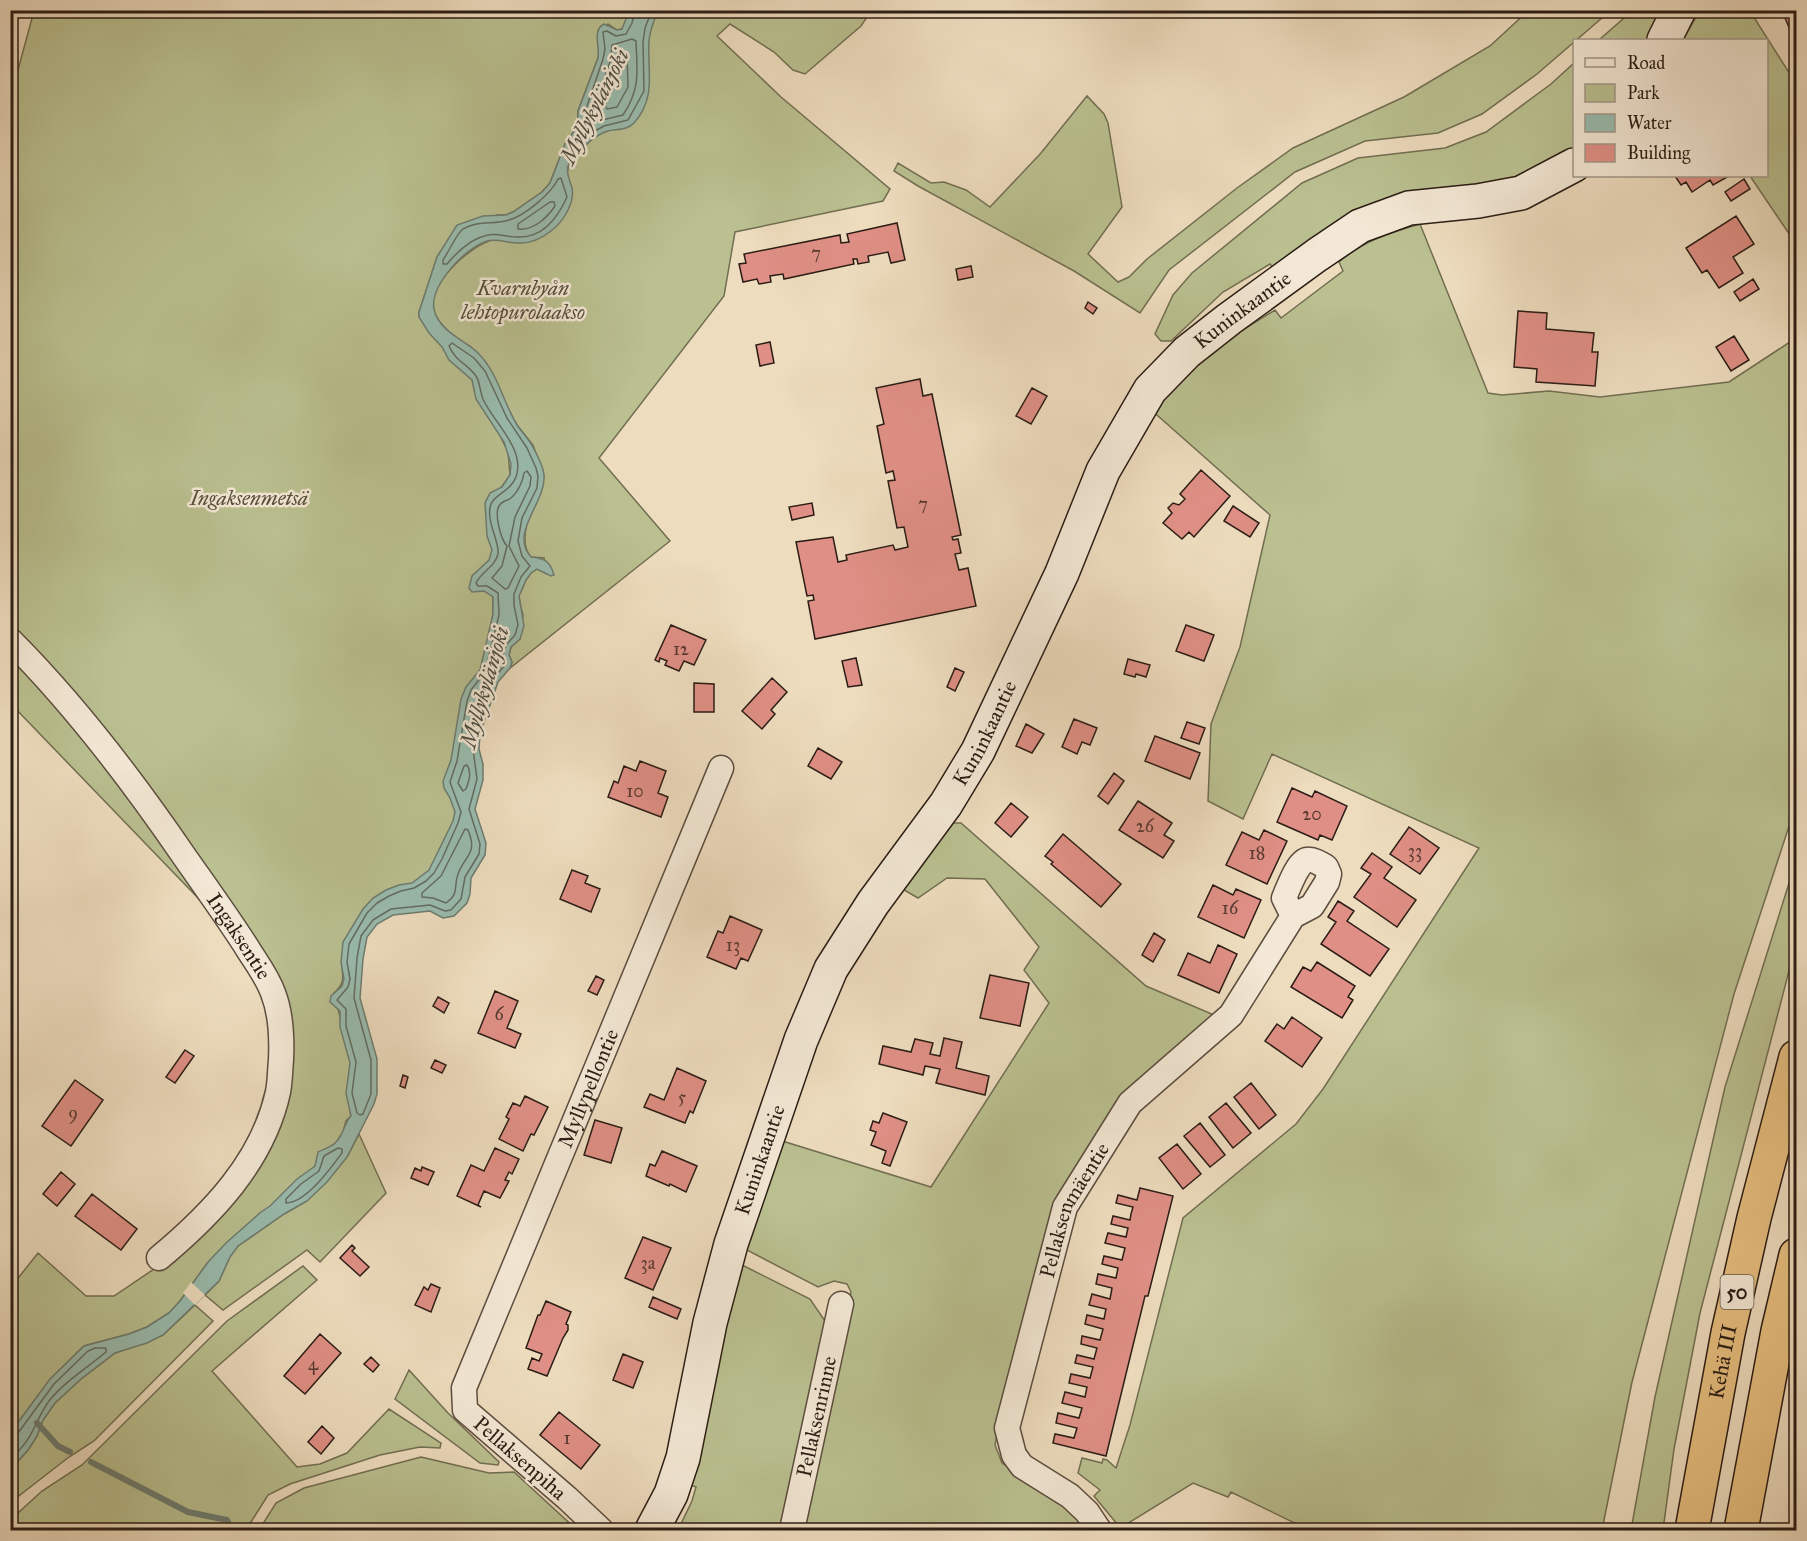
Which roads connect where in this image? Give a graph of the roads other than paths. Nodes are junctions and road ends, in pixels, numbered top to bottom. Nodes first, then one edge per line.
1 (1679, 10) edge
2 (1664, 39) edge
3 (1573, 166) edge
4 (10, 640) edge
5 (721, 768) dead end
6 (1293, 916) dead end
7 (1797, 1057) edge
8 (1797, 1255) edge
9 (159, 1258) dead end
10 (841, 1304) dead end
11 (465, 1410) joint
12 (601, 1530) edge
13 (652, 1530) edge
14 (792, 1530) edge
15 (1099, 1530) edge
16 (1692, 1530) edge
17 (1741, 1530) edge

1 - 2 main road
3 - 13 main road, Kuninkaantie
4 - 9 street, Ingaksentie
5 - 11 street, Myllypellontie
6 - 15 street, Pellaksenmäentie
7 - 16 highway, Kehä III / 50
8 - 17 highway, 50
10 - 14 street, Pellaksenrinne
11 - 12 street, Pellaksenpiha

